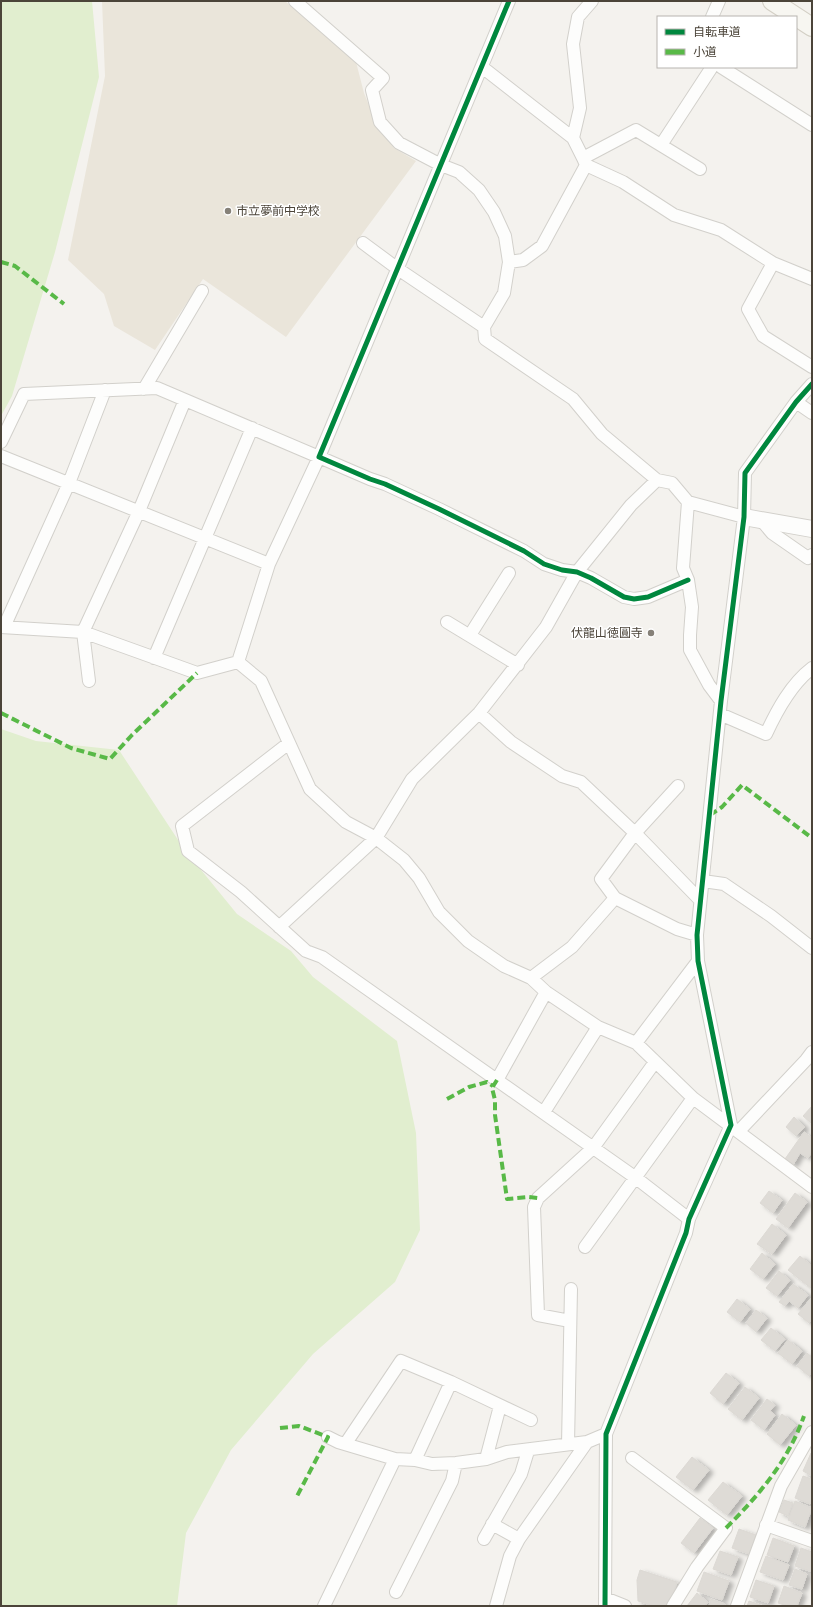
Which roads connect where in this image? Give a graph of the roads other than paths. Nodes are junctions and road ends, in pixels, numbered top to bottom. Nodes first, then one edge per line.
1 (295, 1) edge
2 (509, 1) edge
3 (592, 1) edge
4 (718, 1) edge
5 (772, 1) edge
6 (712, 16) edge
7 (795, 16) edge
8 (797, 17) edge
9 (812, 27) edge
10 (482, 67) junction
11 (711, 68) edge
12 (723, 68) edge
13 (812, 125) edge
14 (573, 138) junction
15 (661, 145) junction
16 (584, 162) junction
17 (441, 165) junction
18 (700, 170) dead end
19 (363, 243) dead end
20 (509, 262) junction
21 (773, 263) junction
22 (398, 269) junction
23 (812, 279) edge
24 (202, 290) dead end
25 (484, 327) junction
26 (812, 367) edge
27 (812, 384) edge
28 (144, 388) junction
29 (105, 390) junction
30 (186, 400) junction
31 (796, 402) junction
32 (812, 413) edge
33 (252, 428) junction
34 (1, 442) edge
35 (1, 456) edge
36 (319, 457) junction
37 (657, 480) junction
38 (69, 483) junction
39 (688, 502) junction
40 (139, 511) junction
41 (744, 517) junction
42 (762, 521) junction
43 (812, 529) edge
44 (205, 538) junction
45 (812, 554) edge
46 (269, 564) junction
47 (577, 572) junction
48 (509, 573) dead end
49 (688, 580) junction
50 (447, 622) dead end
51 (3, 627) edge
52 (83, 632) junction
53 (470, 635) junction
54 (154, 658) junction
55 (238, 662) junction
56 (518, 664) junction
57 (812, 668) edge
58 (89, 681) dead end
59 (721, 701) junction
60 (480, 713) junction
61 (720, 714) junction
62 (289, 743) junction
63 (678, 786) dead end
64 (635, 833) junction
65 (376, 838) junction
66 (703, 881) junction
67 (615, 898) junction
68 (700, 900) junction
69 (279, 927) junction
70 (697, 935) junction
71 (812, 948) edge
72 (698, 961) junction
73 (531, 978) junction
74 (546, 992) junction
75 (598, 1027) junction
76 (636, 1043) junction
77 (812, 1052) edge
78 (655, 1062) junction
79 (497, 1080) junction
80 (693, 1098) junction
81 (544, 1112) junction
82 (735, 1128) junction
83 (594, 1148) junction
84 (636, 1178) junction
85 (812, 1186) edge
86 (689, 1219) junction
87 (585, 1246) dead end
88 (572, 1289) dead end
89 (570, 1321) junction
90 (451, 1382) junction
91 (500, 1406) junction
92 (531, 1420) dead end
93 (812, 1432) edge
94 (606, 1434) junction
95 (328, 1437) dead end
96 (587, 1442) junction
97 (346, 1443) junction
98 (568, 1444) junction
99 (528, 1450) junction
100 (632, 1458) dead end
101 (395, 1459) junction
102 (486, 1459) junction
103 (415, 1460) junction
104 (456, 1463) junction
105 (492, 1524) junction
106 (766, 1526) junction
107 (484, 1539) dead end
108 (518, 1539) junction
109 (812, 1541) edge
110 (396, 1592) dead end
111 (605, 1602) edge
112 (324, 1606) edge
113 (496, 1606) edge
114 (625, 1606) edge
115 (673, 1606) edge
116 (738, 1606) edge

1 - 17 street
2 - 10 street
3 - 14 street
4 - 6 street
5 - 7 main road
8 - 9 main road
10 - 14 street
10 - 17 street
11 - 15 street
12 - 13 street
14 - 16 street
15 - 16 street
15 - 18 street
16 - 20 street
16 - 21 street
17 - 20 street
17 - 22 street
19 - 22 street
20 - 25 street
21 - 23 street
21 - 26 street
22 - 25 street
22 - 36 street
24 - 28 street
25 - 37 street
27 - 31 street
28 - 29 street
28 - 30 street
29 - 34 street
29 - 38 street
30 - 33 street
30 - 40 street
31 - 32 street
31 - 41 street
33 - 36 street
33 - 44 street
35 - 38 street
36 - 46 street
36 - 47 street
37 - 39 street
37 - 47 street
38 - 40 street
38 - 51 street
39 - 41 street
39 - 49 street
40 - 44 street
40 - 52 street
41 - 42 street
41 - 59 street
42 - 43 street
42 - 45 street
44 - 46 street
44 - 54 street
46 - 55 street
47 - 49 street
47 - 56 street
48 - 53 street
49 - 59 street
50 - 53 street
51 - 52 street
52 - 54 street
52 - 58 street
53 - 56 street
54 - 55 street
55 - 62 street
56 - 60 street
57 - 61 street
59 - 61 street
60 - 64 street
60 - 65 street
61 - 66 street
62 - 65 street
62 - 69 street
63 - 64 street
64 - 67 street
64 - 68 street
65 - 69 street
65 - 73 street
66 - 68 street
66 - 71 street
67 - 70 street
67 - 73 street
68 - 70 street
69 - 79 street
70 - 72 street
72 - 76 street
72 - 82 street
73 - 74 street
74 - 75 street
74 - 79 street
75 - 76 street
75 - 81 street
76 - 78 street
77 - 82 street
78 - 80 street
78 - 83 street
79 - 81 street
80 - 82 street
80 - 84 street
81 - 83 street
82 - 85 street
82 - 86 street
83 - 84 street
83 - 89 street
84 - 86 street
84 - 87 street
86 - 94 street
88 - 89 street
89 - 98 street
90 - 91 street
90 - 97 street
90 - 103 street
91 - 92 street
91 - 102 street
93 - 106 street
94 - 96 street
94 - 111 street
95 - 97 street
96 - 98 street
96 - 108 street
97 - 101 street
98 - 99 street
99 - 102 street
99 - 105 street
100 - 115 street
101 - 103 street
101 - 112 street
102 - 104 street
103 - 104 street
104 - 110 street
105 - 107 street
105 - 108 street
106 - 109 street
106 - 116 street
108 - 113 street
111 - 114 street

